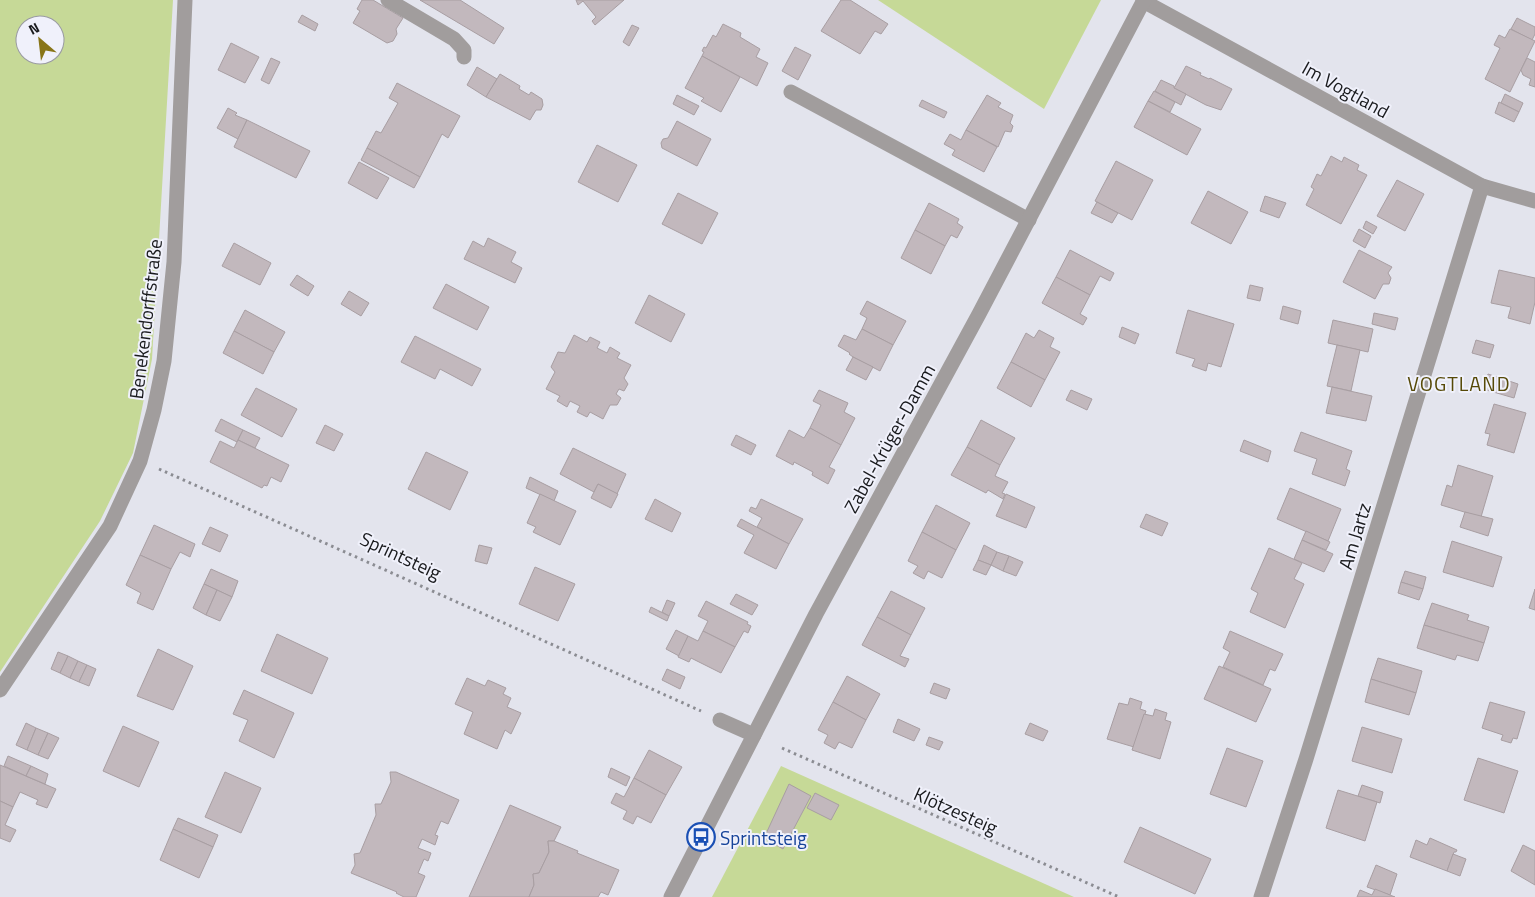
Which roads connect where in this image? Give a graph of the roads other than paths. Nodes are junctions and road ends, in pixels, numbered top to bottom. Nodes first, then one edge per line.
1 (185, 0) edge
2 (388, 0) edge
3 (1143, 0) edge
4 (464, 57) dead end
5 (791, 92) dead end
6 (1482, 186) junction
7 (1535, 201) edge
8 (1029, 220) junction
9 (0, 690) edge
10 (720, 720) road end
11 (754, 735) junction
12 (671, 897) edge
13 (1261, 897) edge

1 - 9 street, Benekendorffstraße
2 - 4 street
3 - 6 street, Im Vogtland
3 - 8 street, Zabel-Krüger-Damm
5 - 8 street
6 - 7 street, Im Vogtland
6 - 13 street, Am Jartz
8 - 11 street, Zabel-Krüger-Damm
10 - 11 street
11 - 12 street, Zabel-Krüger-Damm

